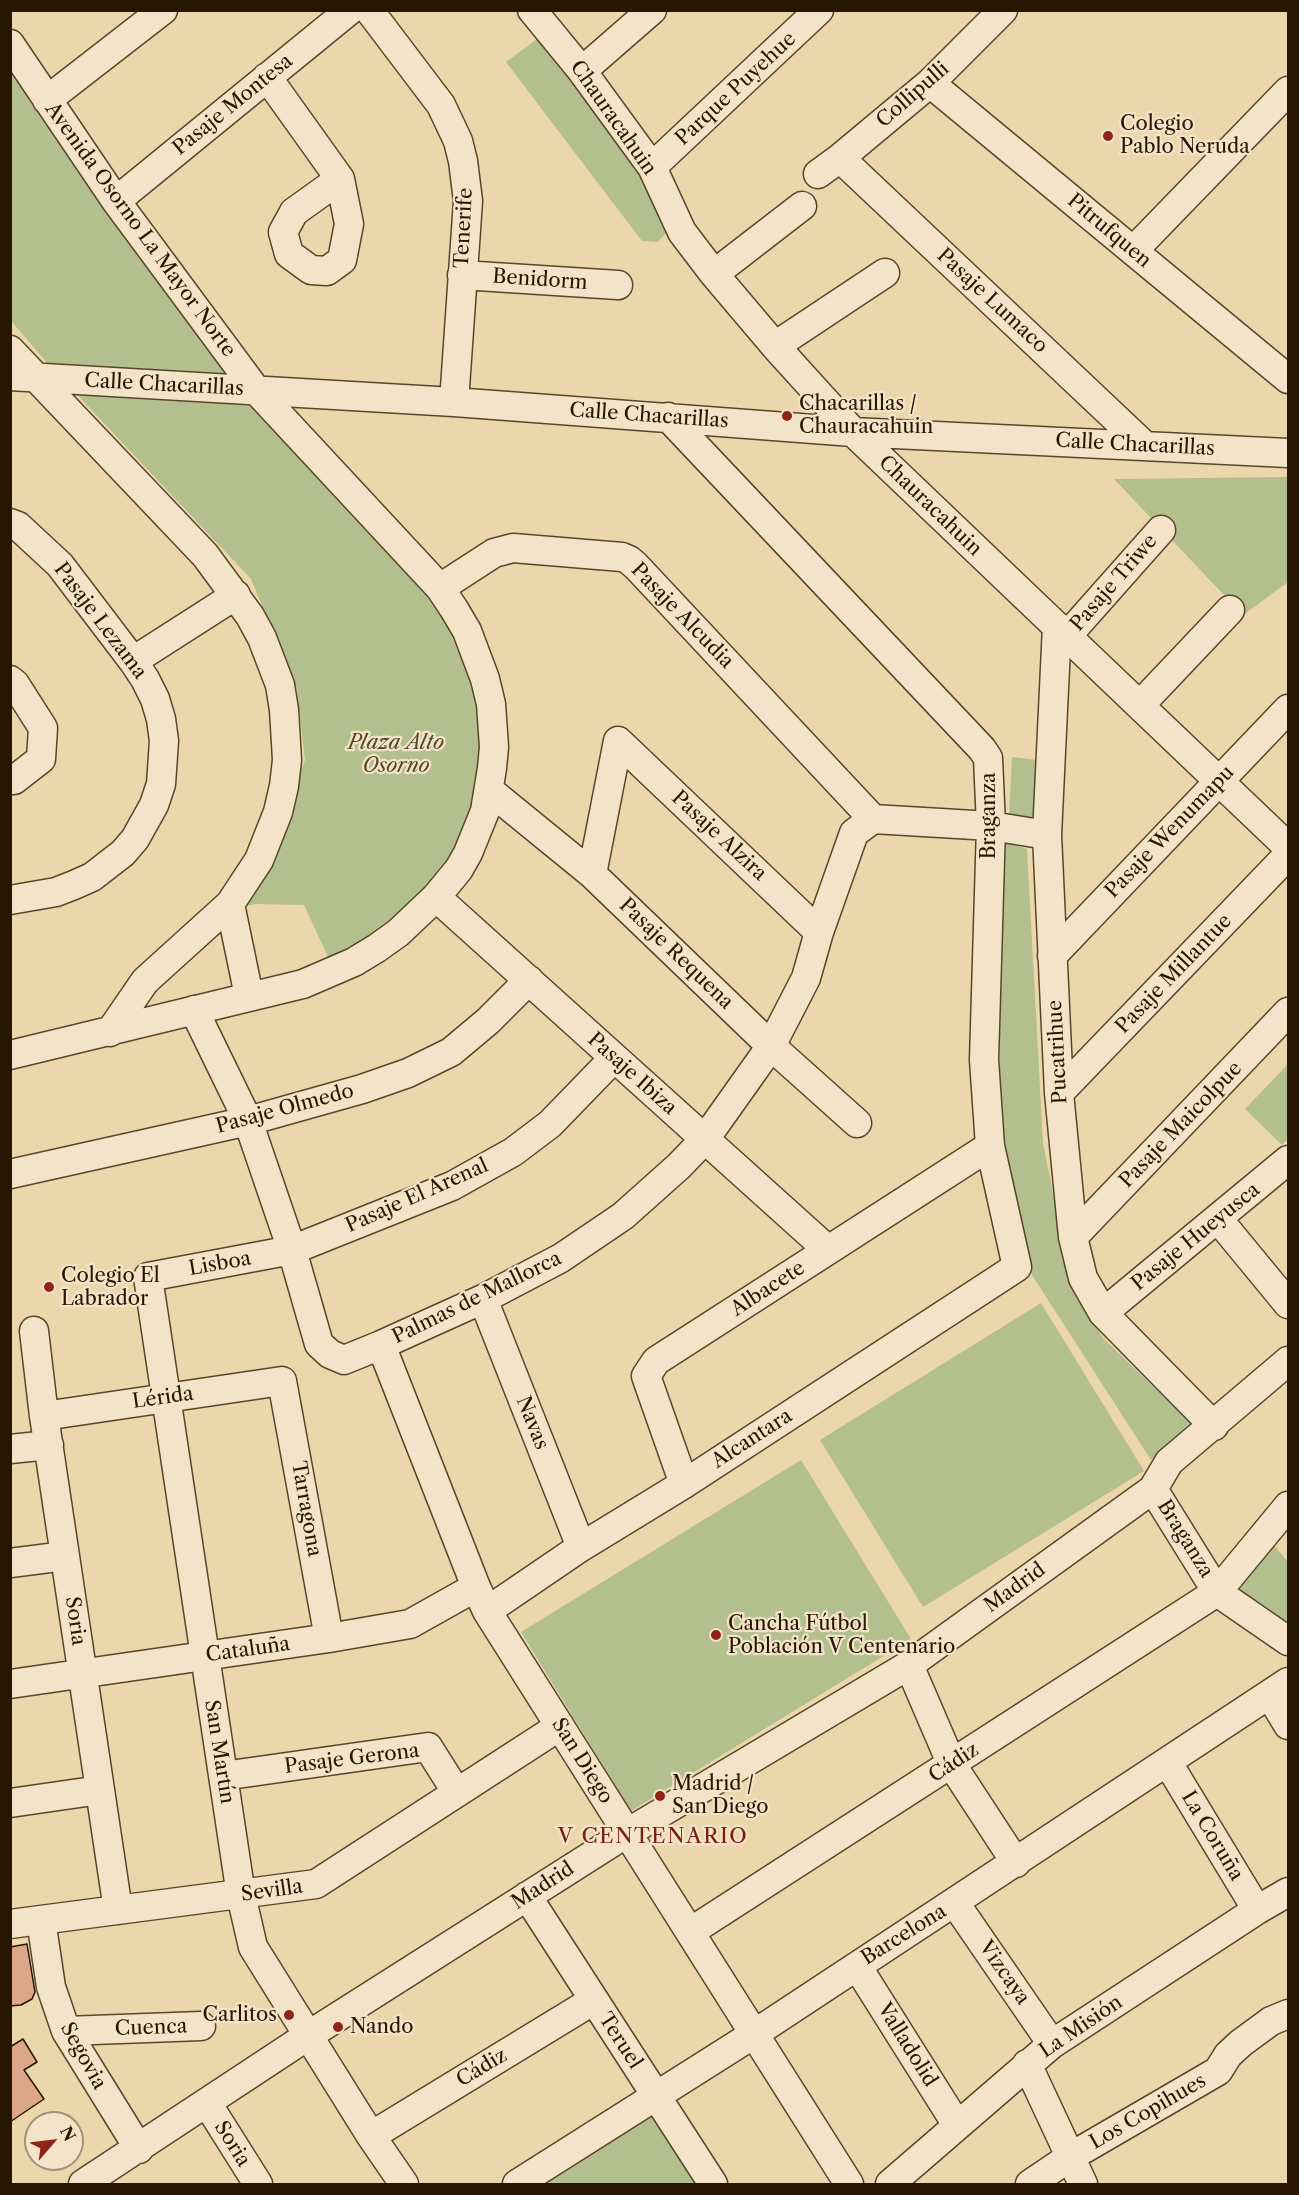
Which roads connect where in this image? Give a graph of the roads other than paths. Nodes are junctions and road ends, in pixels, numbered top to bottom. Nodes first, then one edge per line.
1 (163, 10) edge
2 (350, 10) edge
3 (369, 10) edge
4 (532, 10) edge
5 (652, 10) edge
6 (819, 10) edge
7 (1003, 10) edge
8 (10, 44) edge
9 (582, 71) junction
10 (267, 77) junction
11 (930, 83) junction
12 (1288, 91) edge
13 (47, 100) junction
14 (829, 166) joint
15 (652, 167) junction
16 (340, 178) dead end
17 (116, 201) junction
18 (802, 206) dead end
19 (1133, 251) junction
20 (885, 273) dead end
21 (714, 274) junction
22 (462, 275) junction
23 (618, 285) dead end
24 (775, 346) junction
25 (10, 350) edge
26 (23, 377) edge
27 (1288, 379) edge
28 (255, 390) junction
29 (454, 402) junction
30 (668, 417) junction
31 (853, 432) junction
32 (1144, 445) junction
33 (1288, 453) edge
34 (10, 523) edge
35 (1161, 530) dead end
36 (440, 588) junction
37 (236, 595) junction
38 (1230, 610) dead end
39 (1062, 631) junction
40 (133, 661) junction
41 (10, 680) edge
42 (1140, 705) junction
43 (1288, 709) edge
44 (10, 780) edge
45 (1220, 781) junction
46 (489, 790) junction
47 (873, 819) junction
48 (991, 826) junction
49 (1047, 836) junction
50 (1288, 847) edge
51 (1288, 855) edge
52 (592, 874) junction
53 (436, 897) junction
54 (10, 900) edge
55 (230, 904) junction
56 (819, 932) junction
57 (1052, 956) junction
58 (529, 980) junction
59 (249, 996) junction
60 (194, 1010) junction
61 (1288, 1012) edge
62 (110, 1032) junction
63 (771, 1046) junction
64 (10, 1054) edge
65 (614, 1058) junction
66 (1059, 1093) junction
67 (248, 1120) junction
68 (857, 1123) dead end
69 (705, 1139) junction
70 (990, 1146) junction
71 (1288, 1160) edge
72 (10, 1174) edge
73 (1218, 1219) junction
74 (1073, 1238) junction
75 (292, 1250) junction
76 (828, 1250) junction
77 (1017, 1267) joint
78 (148, 1277) joint
79 (483, 1299) junction
80 (1288, 1304) edge
81 (1103, 1313) junction
82 (34, 1331) dead end
83 (381, 1345) junction
84 (1288, 1361) edge
85 (282, 1381) joint
86 (166, 1398) junction
87 (44, 1416) junction
88 (1214, 1426) junction
89 (49, 1445) junction
90 (10, 1449) edge
91 (684, 1484) junction
92 (1154, 1489) junction
93 (1288, 1506) edge
94 (581, 1547) junction
95 (65, 1556) junction
96 (10, 1563) edge
97 (1217, 1592) junction
98 (481, 1599) junction
99 (329, 1638) junction
100 (1288, 1641) edge
101 (205, 1656) junction
102 (909, 1665) junction
103 (83, 1673) junction
104 (10, 1684) edge
105 (1279, 1689) edge
106 (1288, 1725) edge
107 (560, 1726) junction
108 (1168, 1763) junction
109 (952, 1765) junction
110 (223, 1776) junction
111 (100, 1790) junction
112 (457, 1793) junction
113 (10, 1803) edge
114 (627, 1833) junction
115 (1016, 1863) junction
116 (1288, 1892) edge
117 (241, 1895) junction
118 (527, 1896) junction
119 (955, 1903) junction
120 (118, 1910) junction
121 (1257, 1910) junction
122 (41, 1920) junction
123 (10, 1924) edge
124 (690, 1932) junction
125 (856, 1965) junction
126 (594, 2000) junction
127 (1288, 2014) edge
128 (201, 2026) dead end
129 (66, 2031) junction
130 (754, 2034) junction
131 (309, 2035) junction
132 (1052, 2044) junction
133 (1027, 2064) junction
134 (656, 2097) junction
135 (207, 2103) junction
136 (957, 2124) junction
137 (371, 2136) junction
138 (139, 2149) junction
139 (1070, 2157) junction
140 (83, 2184) edge
141 (258, 2184) edge
142 (404, 2184) edge
143 (517, 2184) edge
144 (713, 2184) edge
145 (849, 2184) edge
146 (890, 2184) edge
147 (1030, 2184) edge
148 (1083, 2184) edge

1 - 13 street
2 - 10 street, Pasaje Montesa
3 - 22 street, Tenerife
4 - 9 street, Chauracahuin
5 - 9 street
6 - 15 street, Parque Puyehue
7 - 11 street, Collipulli
8 - 13 street, Avenida Osorno La Mayor Norte
9 - 15 street, Chauracahuin
10 - 16 street
10 - 17 street, Pasaje Montesa
11 - 14 street, Collipulli
11 - 19 street, Pitrufquen
12 - 19 street
13 - 17 street, Avenida Osorno La Mayor Norte
14 - 32 street, Pasaje Lumaco
15 - 21 street, Chauracahuin
17 - 28 street, Avenida Osorno La Mayor Norte
18 - 21 street
19 - 27 street, Pitrufquen
20 - 24 street
21 - 24 street, Chauracahuin
22 - 23 street, Benidorm
22 - 29 street, Tenerife
24 - 31 street, Chauracahuin
25 - 26 street
26 - 28 street, Calle Chacarillas
26 - 37 street
28 - 29 street, Calle Chacarillas
28 - 36 street, Avenida Osorno La Mayor Norte
29 - 30 street, Calle Chacarillas
30 - 31 street, Calle Chacarillas
30 - 48 street, Braganza
31 - 32 street, Calle Chacarillas
31 - 39 street, Chauracahuin
32 - 33 street, Calle Chacarillas
34 - 40 street, Pasaje Lezama
35 - 39 street, Pasaje Triwe
36 - 46 street, Avenida Osorno La Mayor Norte
36 - 47 street, Pasaje Alcudia
37 - 40 street
37 - 55 street
38 - 42 street
39 - 42 street, Chauracahuin
39 - 49 street, Pucatrihue
40 - 54 street, Pasaje Lezama
41 - 44 street
42 - 45 street, Chauracahuin
43 - 45 street, Pasaje Wenumapu
45 - 50 street, Chauracahuin
45 - 57 street, Pasaje Wenumapu
46 - 52 street, Pasaje Requena
46 - 53 street, Avenida Osorno La Mayor Norte
47 - 48 street
47 - 56 street, Palmas de Mallorca
48 - 49 street
48 - 70 street, Braganza
49 - 57 street, Pucatrihue
51 - 66 street, Pasaje Millantue
52 - 56 street, Pasaje Alzira
52 - 63 street, Pasaje Requena
53 - 58 street, Pasaje Ibiza
53 - 59 street, Avenida Osorno La Mayor Norte
55 - 59 street
55 - 62 street
56 - 63 street, Palmas de Mallorca
57 - 66 street, Pucatrihue
58 - 65 street, Pasaje Ibiza
58 - 67 street, Pasaje Olmedo
59 - 60 street, Avenida Osorno La Mayor Norte
60 - 62 street, Avenida Osorno La Mayor Norte
60 - 67 street, Palmas de Mallorca
61 - 74 street, Pasaje Maicolpue
62 - 64 street, Avenida Osorno La Mayor Norte
63 - 68 street, Pasaje Requena
63 - 69 street, Palmas de Mallorca
65 - 69 street, Pasaje Ibiza
65 - 75 street, Pasaje El Arenal
66 - 74 street, Pucatrihue
67 - 72 street, Pasaje Olmedo
67 - 75 street, Palmas de Mallorca
69 - 76 street, Pasaje Ibiza
69 - 79 street, Palmas de Mallorca
70 - 76 street, Albacete
70 - 77 street, Braganza
71 - 73 street, Pasaje Hueyusca
73 - 80 street
73 - 81 street, Pasaje Hueyusca
74 - 81 street, Pucatrihue
75 - 78 street, Lisboa
75 - 83 street, Palmas de Mallorca
76 - 91 street, Albacete
77 - 91 street, Alcantara
78 - 86 street, San Martín
79 - 83 street, Palmas de Mallorca
79 - 94 street, Navas
81 - 88 street, Pucatrihue
82 - 87 street, Soria
83 - 98 street, San Diego
84 - 88 street
85 - 86 street, Lérida
85 - 99 street, Tarragona
86 - 87 street, Lérida
86 - 101 street, San Martín
87 - 89 street, Soria
88 - 92 street, Braganza
89 - 90 street
89 - 95 street, Soria
91 - 94 street, Alcantara
92 - 97 street, Braganza
92 - 102 street, Madrid
93 - 97 street, Cádiz
94 - 98 street, Alcantara
95 - 96 street
95 - 103 street, Soria
97 - 100 street, Braganza
97 - 109 street, Cádiz
98 - 99 street, Cataluña
98 - 107 street, San Diego
99 - 101 street, Cataluña
101 - 103 street, Cataluña
101 - 110 street, San Martín
102 - 109 street
102 - 114 street, Madrid
103 - 104 street, Cataluña
103 - 111 street, Soria
105 - 106 street
105 - 108 street, Barcelona
107 - 112 street, Sevilla
107 - 114 street, San Diego
108 - 115 street, Barcelona
108 - 121 street, La Coruña
109 - 115 street
109 - 124 street, Cádiz
110 - 112 street, Pasaje Gerona
110 - 117 street, San Martín
111 - 113 street
111 - 120 street, Soria
112 - 117 street, Sevilla
114 - 118 street, Madrid
114 - 124 street, San Diego
115 - 119 street, Barcelona
116 - 121 street, La Misión
117 - 120 street, Sevilla
117 - 131 street, San Martín
118 - 126 street, Teruel
118 - 131 street, Madrid
119 - 125 street, Barcelona
119 - 132 street, Vizcaya
120 - 122 street, Sevilla
121 - 132 street, La Misión
122 - 123 street, Sevilla
122 - 129 street, Segovia
124 - 130 street, San Diego
125 - 130 street, Barcelona
125 - 136 street, Valladolid
126 - 134 street, Teruel
126 - 137 street, Cádiz
127 - 139 street, Los Copihues
128 - 129 street, Cuenca
129 - 138 street, Segovia
130 - 134 street, Barcelona
130 - 145 street, San Diego
131 - 135 street, Madrid
131 - 137 street, San Martín
132 - 133 street, La Misión
133 - 136 street, La Misión
133 - 139 street
134 - 143 street, Barcelona
134 - 144 street, Teruel
135 - 138 street, Madrid
135 - 141 street, Soria
136 - 146 street, La Misión
137 - 142 street, San Martín
138 - 140 street, Madrid
139 - 147 street, Los Copihues
139 - 148 street

